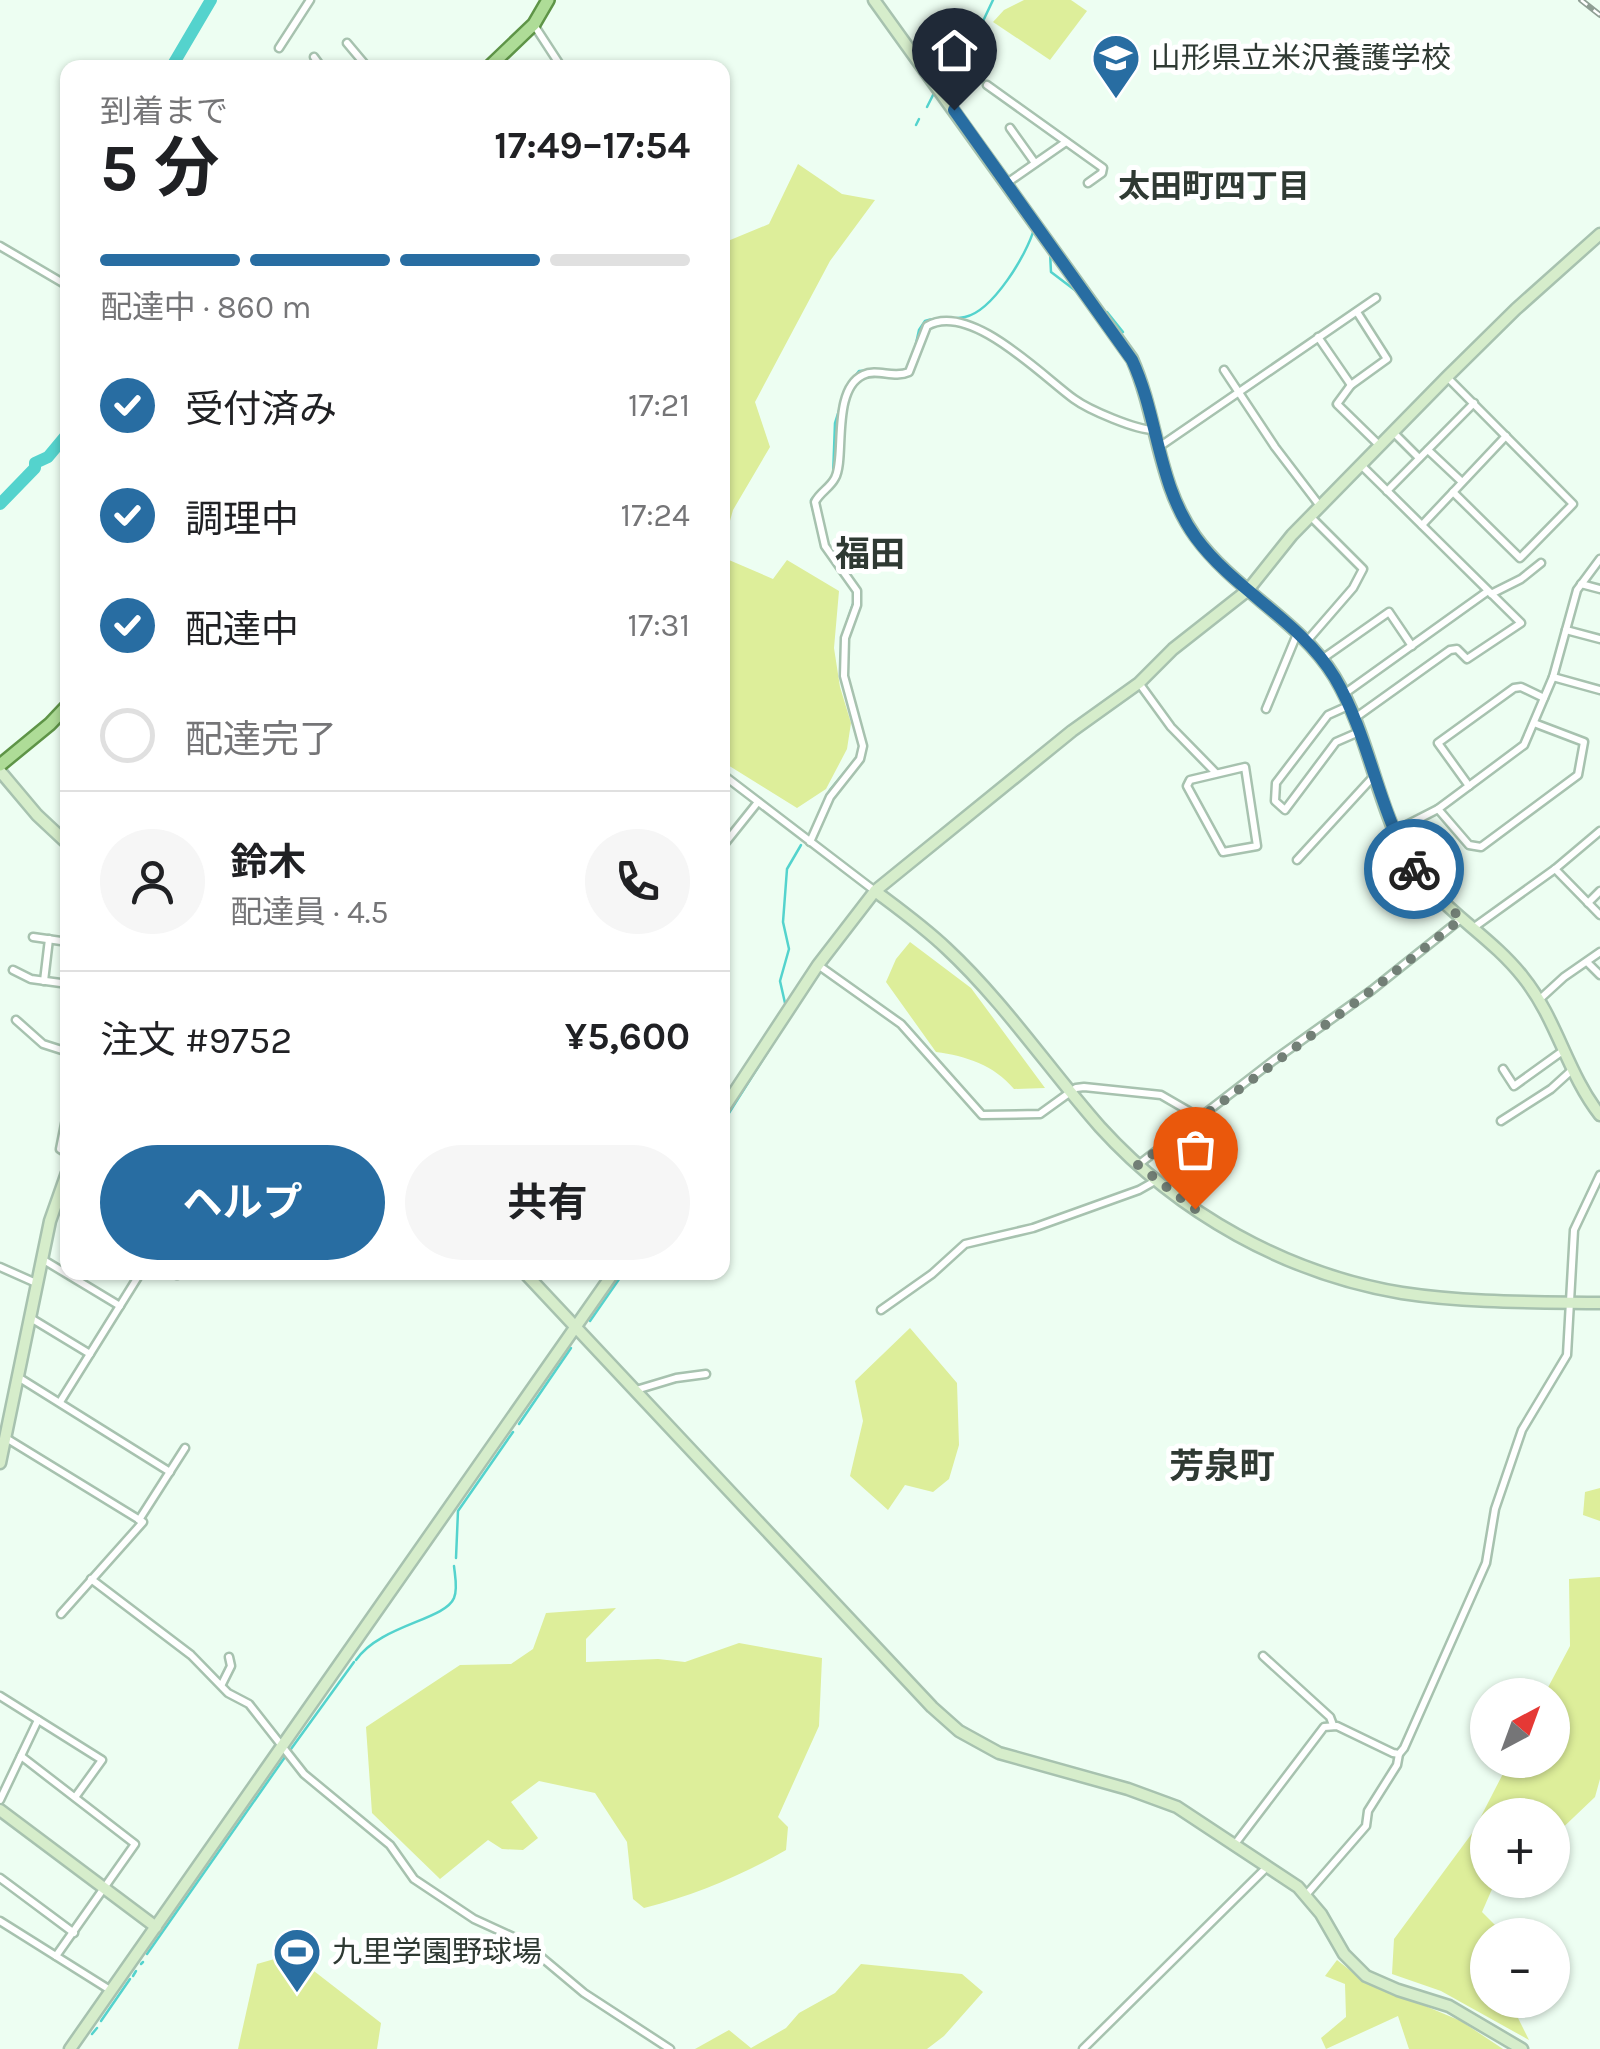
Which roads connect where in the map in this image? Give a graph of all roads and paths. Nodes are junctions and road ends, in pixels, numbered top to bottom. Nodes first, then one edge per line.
1 (310, 0) edge
2 (548, 0) edge
3 (874, 0) edge
4 (534, 24) junction
5 (347, 43) dead end
6 (279, 48) dead end
7 (314, 57) dead end
8 (316, 60) edge
9 (361, 60) edge
10 (500, 60) edge
11 (557, 60) edge
12 (987, 85) dead end
13 (1010, 128) dead end
14 (1066, 142) junction
15 (1035, 163) junction
16 (1007, 183) junction
17 (1088, 183) dead end
18 (1600, 234) edge
19 (0, 246) edge
20 (60, 281) edge
21 (1376, 298) dead end
22 (1357, 312) junction
23 (1318, 338) junction
24 (1224, 370) dead end
25 (1447, 377) junction
26 (1351, 386) junction
27 (1240, 393) junction
28 (1474, 403) junction
29 (1154, 430) junction
30 (1393, 432) junction
31 (1506, 436) junction
32 (1380, 446) junction
33 (1158, 448) junction
34 (1428, 450) junction
35 (1419, 458) junction
36 (1361, 464) junction
37 (1462, 482) junction
38 (1387, 491) junction
39 (1453, 492) junction
40 (1320, 506) junction
41 (1310, 516) junction
42 (1422, 526) junction
43 (1600, 559) edge
44 (1540, 563) dead end
45 (1581, 584) junction
46 (1600, 589) edge
47 (1248, 590) junction
48 (1490, 592) junction
49 (1566, 630) junction
50 (1302, 638) junction
51 (1600, 639) edge
52 (1412, 646) junction
53 (1322, 659) junction
54 (1553, 677) junction
55 (1139, 684) junction
56 (1600, 690) edge
57 (1344, 694) junction
58 (1544, 698) junction
59 (1348, 706) junction
60 (1266, 709) dead end
61 (60, 713) edge
62 (1354, 719) junction
63 (1534, 723) junction
64 (1359, 732) junction
65 (0, 768) edge
66 (1216, 773) junction
67 (1374, 775) junction
68 (730, 780) edge
69 (1469, 786) junction
70 (758, 802) junction
71 (1438, 809) junction
72 (1395, 831) junction
73 (1600, 831) edge
74 (60, 837) edge
75 (730, 837) edge
76 (810, 842) junction
77 (1297, 860) dead end
78 (1555, 869) junction
79 (874, 891) junction
80 (1600, 891) edge
81 (1588, 903) junction
82 (1600, 915) edge
83 (1461, 919) junction
84 (1472, 928) junction
85 (34, 937) dead end
86 (49, 940) junction
87 (60, 941) edge
88 (1600, 952) edge
89 (1586, 962) junction
90 (818, 966) junction
91 (13, 970) dead end
92 (1600, 975) edge
93 (44, 981) junction
94 (60, 983) edge
95 (1540, 1000) junction
96 (16, 1020) dead end
97 (60, 1049) edge
98 (1566, 1049) junction
99 (1503, 1068) dead end
100 (1574, 1068) junction
101 (1070, 1092) junction
102 (730, 1099) edge
103 (1600, 1115) edge
104 (1198, 1117) junction
105 (1501, 1121) dead end
106 (1138, 1165) junction
107 (1600, 1175) edge
108 (1156, 1180) junction
109 (60, 1208) edge
110 (42, 1259) junction
111 (0, 1267) edge
112 (60, 1270) edge
113 (77, 1280) edge
114 (136, 1280) edge
115 (531, 1280) edge
116 (609, 1280) edge
117 (36, 1283) junction
118 (1570, 1302) junction
119 (1600, 1302) edge
120 (120, 1306) junction
121 (881, 1310) dead end
122 (29, 1317) junction
123 (576, 1328) junction
124 (90, 1354) junction
125 (706, 1374) dead end
126 (17, 1376) junction
127 (634, 1390) junction
128 (60, 1402) junction
129 (5, 1437) junction
130 (185, 1448) dead end
131 (0, 1463) edge
132 (170, 1472) junction
133 (139, 1520) junction
134 (92, 1579) junction
135 (61, 1614) dead end
136 (229, 1656) dead end
137 (1263, 1656) dead end
138 (222, 1685) junction
139 (0, 1696) edge
140 (38, 1720) junction
141 (1333, 1725) junction
142 (283, 1746) junction
143 (1399, 1754) junction
144 (22, 1756) junction
145 (76, 1796) junction
146 (0, 1800) edge
147 (0, 1810) edge
148 (1235, 1844) junction
149 (1268, 1866) junction
150 (0, 1878) edge
151 (106, 1889) junction
152 (1306, 1895) junction
153 (0, 1920) edge
154 (156, 1927) junction
155 (74, 1933) junction
156 (56, 1956) junction
157 (112, 1991) junction
158 (70, 2049) edge
159 (670, 2049) edge
160 (1083, 2049) edge
161 (1522, 2049) edge

1 - 6 street
2 - 4 main road
3 - 16 street
4 - 10 main road
4 - 11 street
5 - 9 street
7 - 8 street
12 - 14 street
13 - 15 street
14 - 15 street
14 - 17 street
15 - 16 street
16 - 29 street
18 - 25 street
19 - 20 street
21 - 22 street
22 - 23 street
22 - 26 street
23 - 26 street
23 - 27 street
24 - 27 street
25 - 28 street
25 - 30 street
26 - 32 street
27 - 33 street
27 - 40 street
28 - 31 street
28 - 34 street
29 - 33 street
29 - 76 street
30 - 32 street
30 - 35 street
31 - 37 street
31 - 39 street
32 - 36 street
33 - 47 street
34 - 35 street
34 - 37 street
35 - 38 street
36 - 38 street
36 - 40 street
37 - 39 street
38 - 42 street
39 - 42 street
40 - 41 street
41 - 47 street
41 - 50 street
42 - 48 street
43 - 45 street
44 - 48 street
45 - 46 street
45 - 49 street
47 - 50 street
47 - 55 street
48 - 52 street
48 - 62 street
49 - 51 street
49 - 54 street
50 - 53 street
50 - 60 street
52 - 53 street
52 - 57 street
53 - 57 street
54 - 56 street
54 - 58 street
55 - 66 street
55 - 79 street
57 - 59 street
58 - 63 street
58 - 69 street
59 - 62 street
59 - 64 street
61 - 65 main road
62 - 64 street
63 - 69 street
63 - 71 street
64 - 67 street
65 - 74 street
66 - 66 street
67 - 72 street
67 - 77 street
68 - 70 street
69 - 71 street
70 - 75 street
70 - 76 street
71 - 72 street
72 - 83 street
73 - 78 street
76 - 79 street
78 - 81 street
78 - 84 street
79 - 90 street
79 - 101 street
80 - 81 street
81 - 82 street
83 - 84 street
83 - 104 street
84 - 95 street
85 - 86 street
86 - 87 street
86 - 93 street
88 - 89 street
89 - 92 street
89 - 95 street
90 - 101 street
90 - 102 street
91 - 93 street
93 - 94 street
95 - 98 street
96 - 97 street
98 - 99 street
98 - 100 street
100 - 103 street
100 - 105 street
101 - 104 street
101 - 106 street
104 - 106 street
106 - 108 street
107 - 118 street
108 - 118 street
108 - 121 street
109 - 110 street
110 - 112 street
110 - 117 street
111 - 117 street
113 - 120 street
114 - 120 street
115 - 123 street
116 - 123 street
117 - 122 street
118 - 119 street
118 - 143 street
120 - 124 street
122 - 124 street
122 - 126 street
123 - 127 street
123 - 142 street
124 - 128 street
125 - 127 street
126 - 128 street
126 - 129 street
127 - 148 street
128 - 132 street
129 - 131 street
129 - 133 street
130 - 132 street
132 - 133 street
133 - 134 street
134 - 135 street
134 - 138 street
136 - 138 street
137 - 141 street
138 - 142 street
139 - 140 street
140 - 144 street
140 - 145 street
141 - 143 street
141 - 148 street
142 - 154 street
142 - 159 street
143 - 152 street
144 - 145 street
144 - 146 street
145 - 151 street
147 - 151 street
148 - 149 street
149 - 152 street
149 - 160 street
150 - 155 street
151 - 154 street
151 - 155 street
152 - 161 street
153 - 156 street
154 - 157 street
155 - 156 street
156 - 157 street
157 - 158 street

